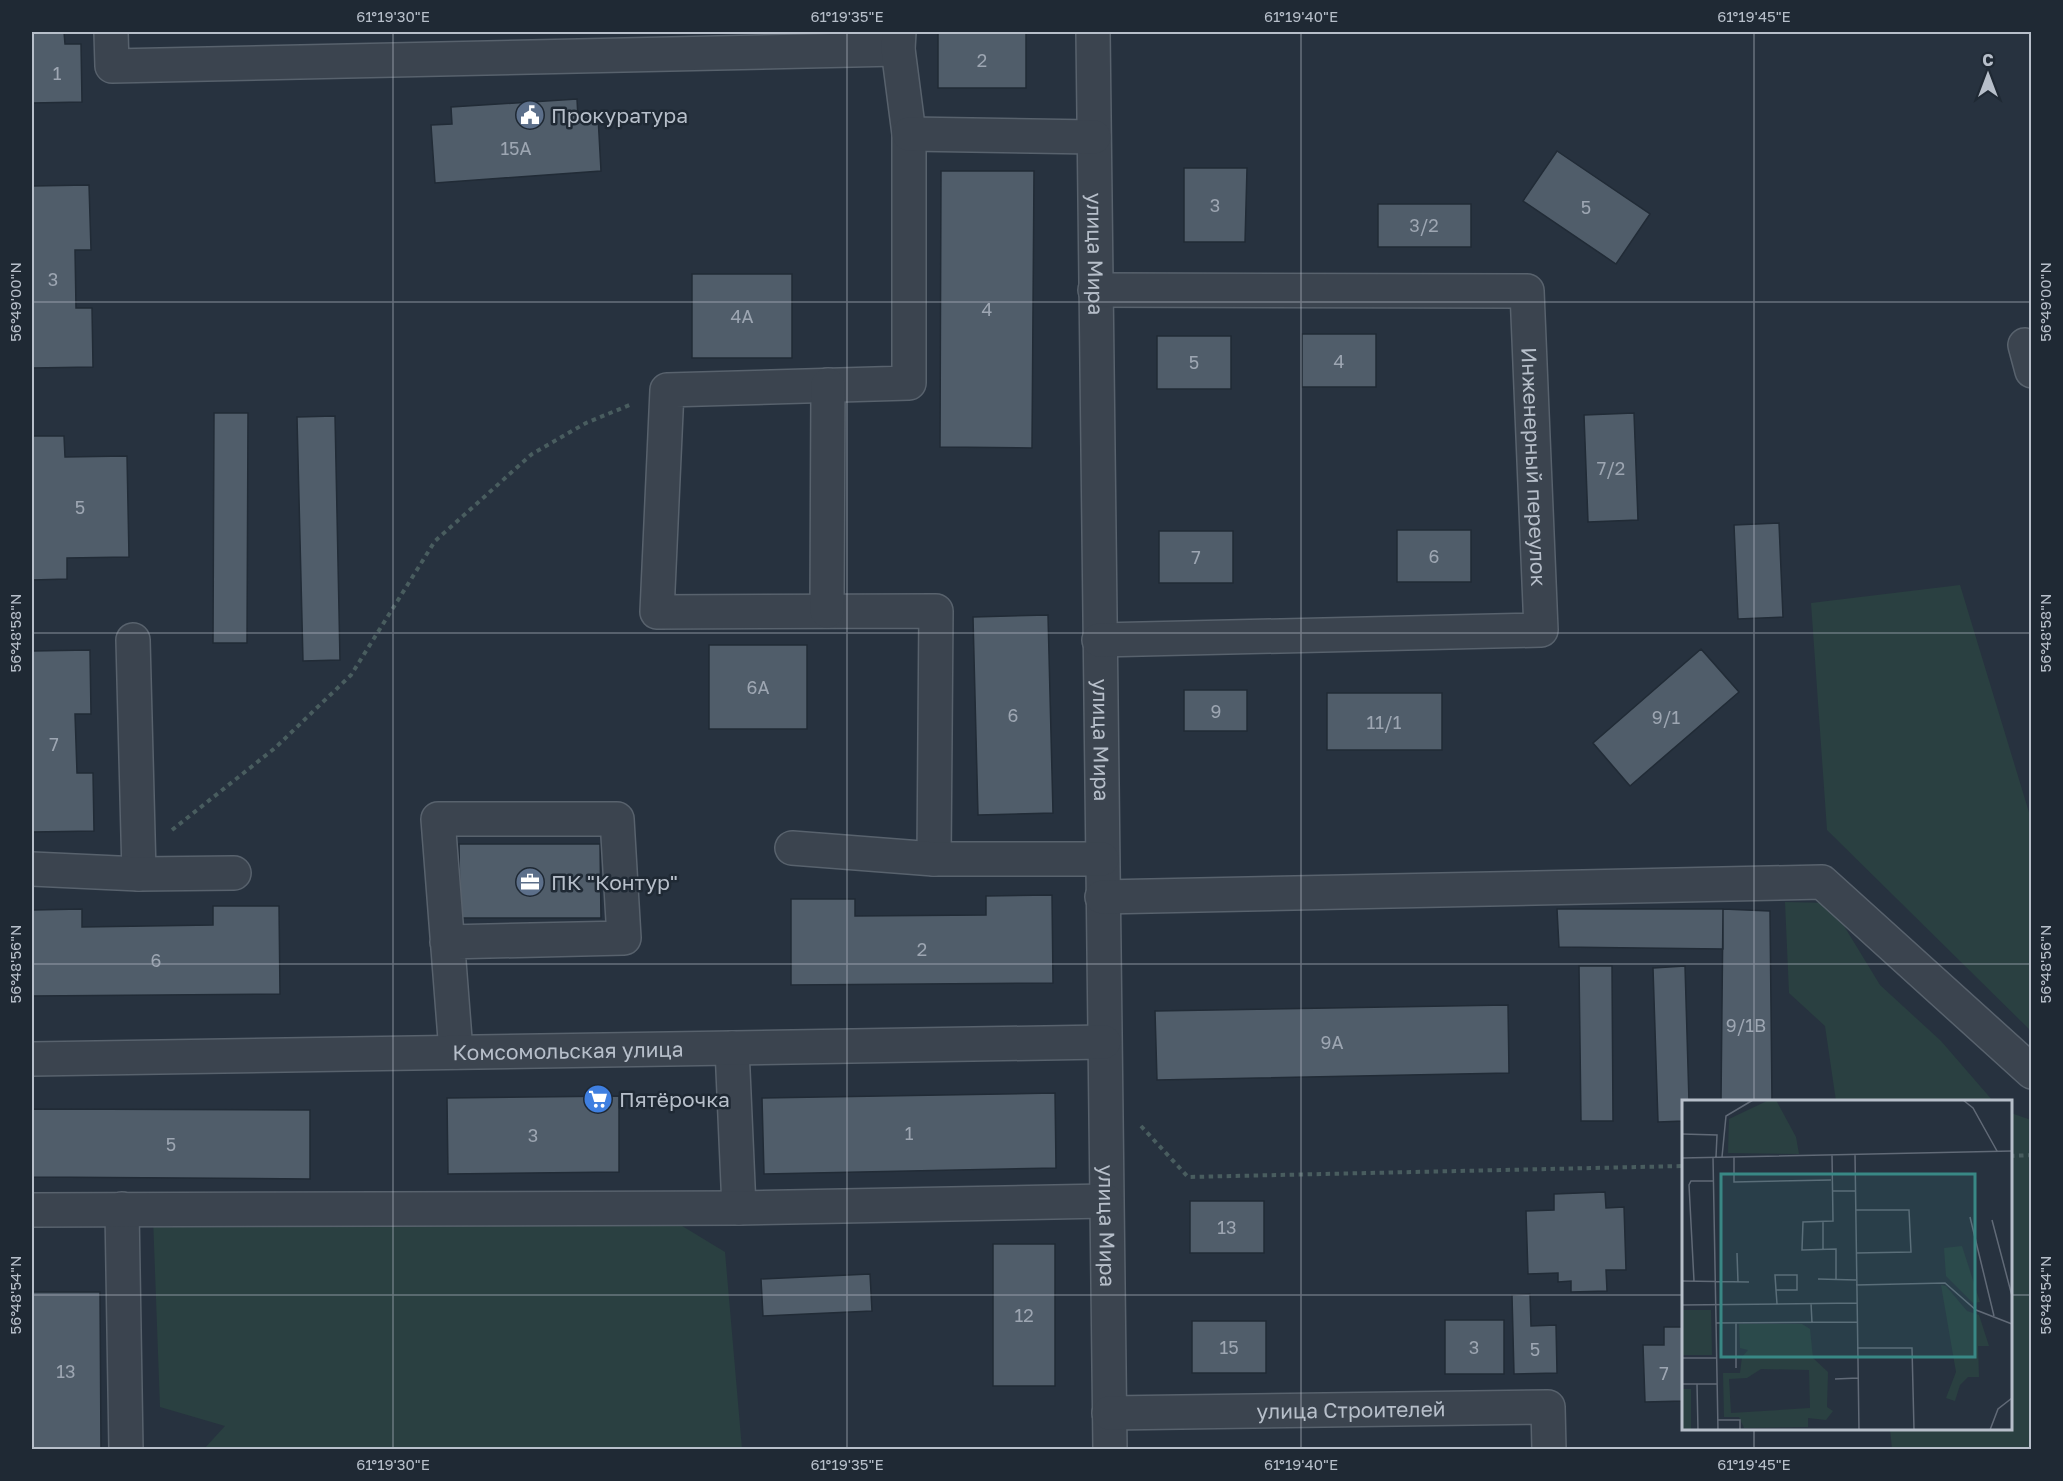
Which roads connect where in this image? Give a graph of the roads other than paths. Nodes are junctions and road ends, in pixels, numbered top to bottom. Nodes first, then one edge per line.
1 (111, 32) edge
2 (1093, 32) edge
3 (899, 40) edge
4 (909, 134) junction
5 (1094, 137) junction
6 (1095, 290) junction
7 (828, 385) junction
8 (827, 611) junction
9 (133, 640) dead end
10 (1099, 640) junction
11 (792, 848) dead end
12 (934, 859) junction
13 (1102, 859) junction
14 (138, 865) junction
15 (32, 869) edge
16 (234, 873) dead end
17 (1102, 897) junction
18 (447, 942) junction
19 (1104, 1042) junction
20 (732, 1048) junction
21 (456, 1052) junction
22 (32, 1059) edge
23 (2031, 1072) edge
24 (1106, 1200) junction
25 (739, 1208) junction
26 (122, 1209) junction
27 (32, 1210) edge
28 (1109, 1413) junction
29 (126, 1449) edge
30 (1110, 1449) edge
31 (1549, 1449) edge

1 - 3 street
2 - 5 street, улица Мира
3 - 4 street
4 - 5 street
4 - 7 street
5 - 6 street, улица Мира
6 - 10 street, улица Мира
6 - 10 street, Инженерный переулок
7 - 8 street
7 - 8 street
8 - 12 street
9 - 14 street
10 - 13 street, улица Мира
11 - 12 street
12 - 13 street
13 - 17 street, улица Мира
14 - 15 street
14 - 16 street
17 - 19 street, улица Мира
17 - 23 street
18 - 18 street
18 - 21 street
19 - 20 street, Комсомольская улица
19 - 24 street, улица Мира
20 - 21 street, Комсомольская улица
20 - 25 street
21 - 22 street, Комсомольская улица
24 - 25 street
24 - 28 street, улица Мира
25 - 26 street
26 - 27 street
26 - 29 street
28 - 30 street, улица Мира
28 - 31 street, улица Строителей

